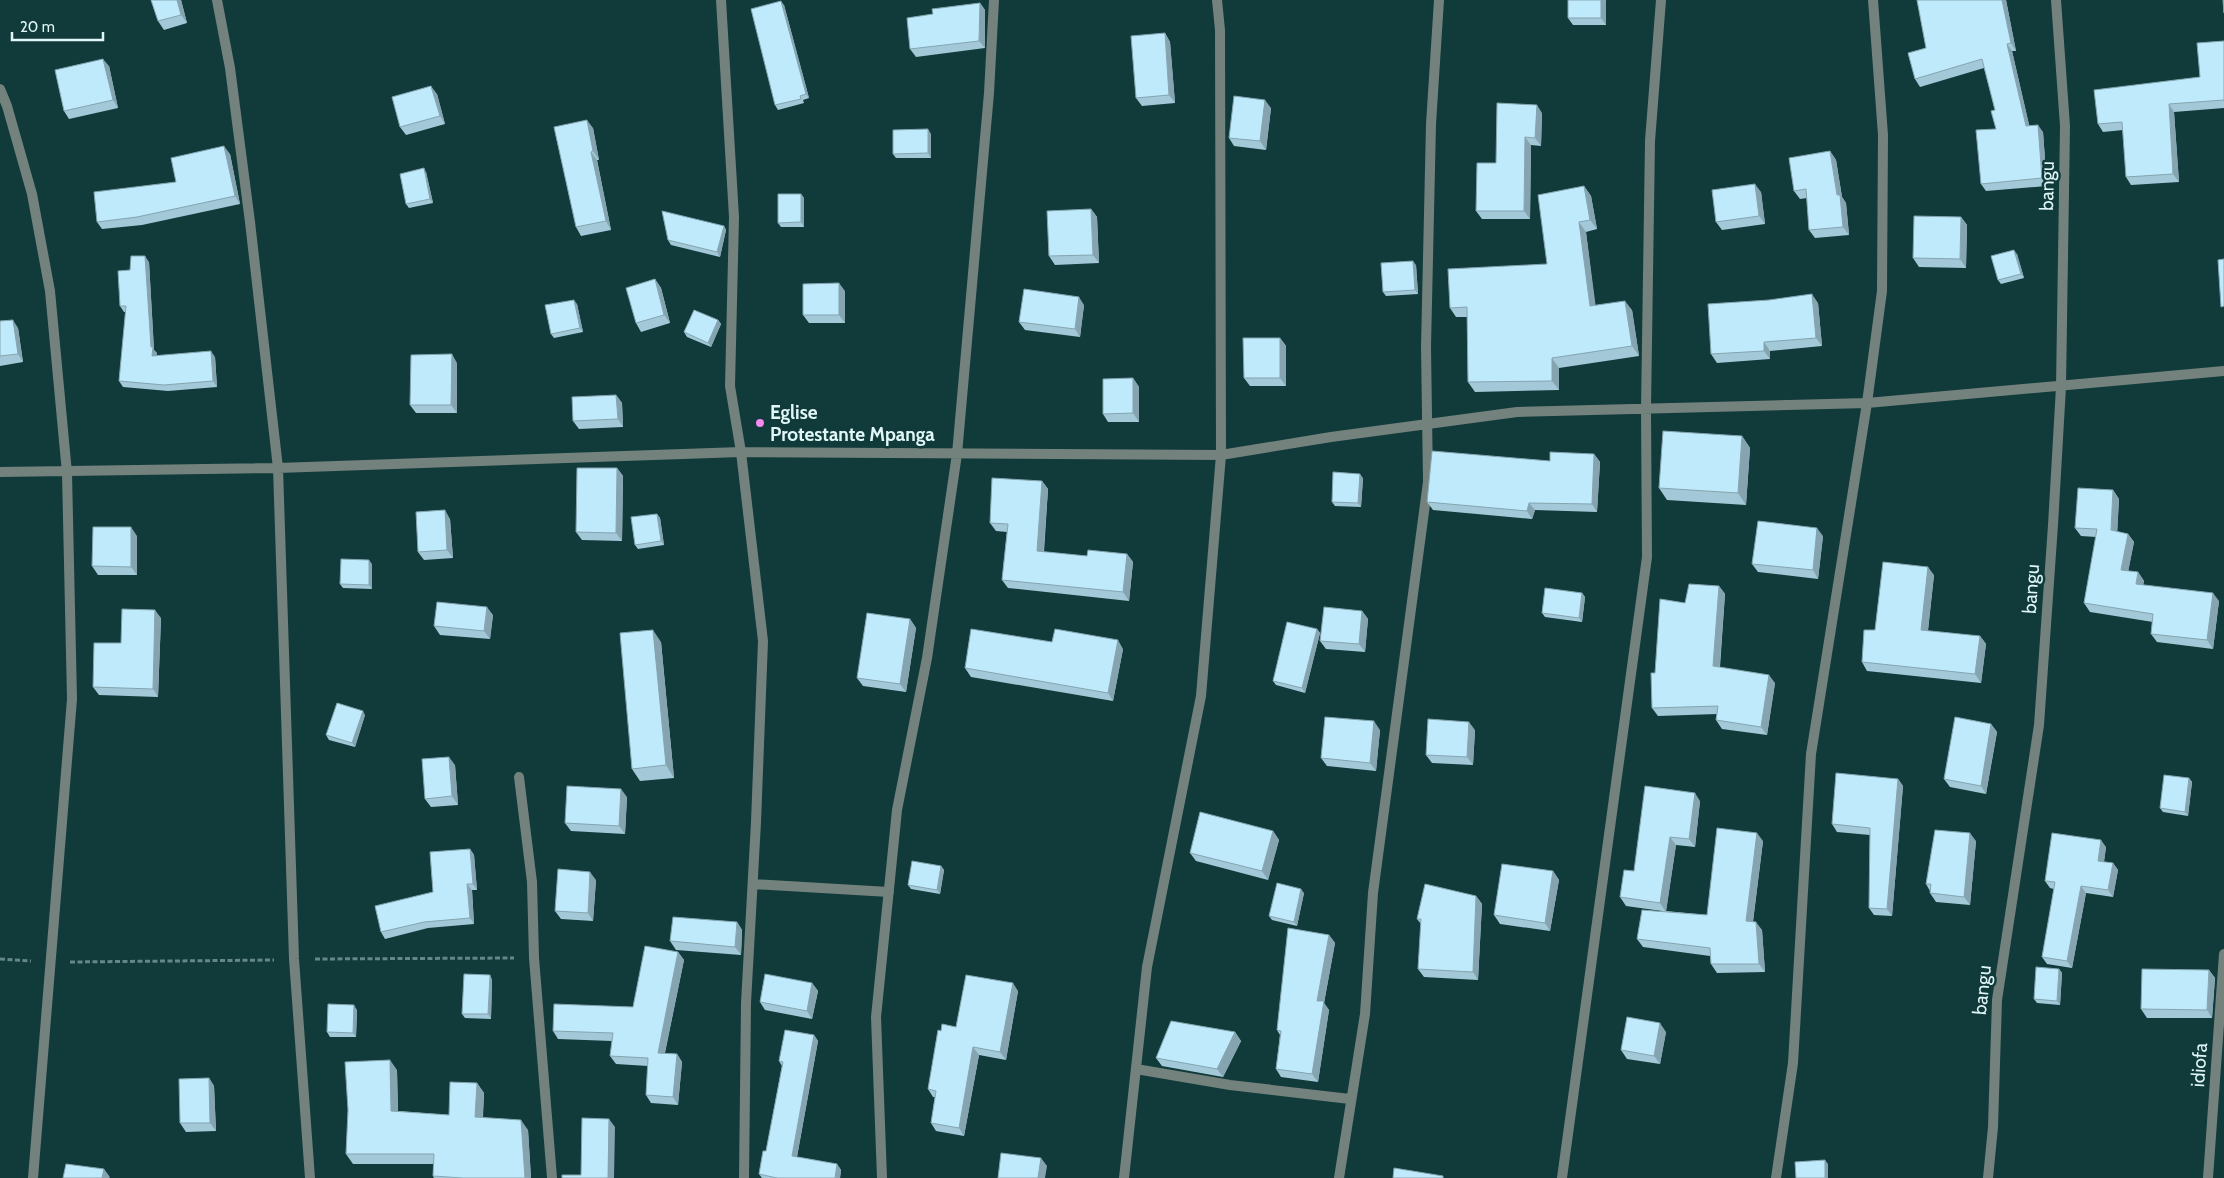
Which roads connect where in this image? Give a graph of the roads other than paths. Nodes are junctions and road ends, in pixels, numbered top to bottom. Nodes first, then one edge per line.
1 (217, 0) edge
2 (721, 0) edge
3 (994, 0) edge
4 (1218, 0) edge
5 (1439, 0) edge
6 (1661, 0) edge
7 (1873, 0) edge
8 (2056, 0) edge
9 (0, 89) edge
10 (2224, 371) edge
11 (2061, 387) junction
12 (1867, 403) junction
13 (1646, 409) junction
14 (1426, 425) junction
15 (741, 452) junction
16 (957, 454) junction
17 (1221, 455) junction
18 (278, 468) junction
19 (0, 472) edge
20 (67, 473) junction
21 (518, 777) dead end
22 (752, 884) junction
23 (889, 892) junction
24 (2224, 954) edge
25 (1136, 1069) junction
26 (1350, 1099) junction
27 (33, 1178) edge
28 (310, 1178) edge
29 (552, 1178) edge
30 (744, 1178) edge
31 (882, 1178) edge
32 (1124, 1178) edge
33 (1339, 1178) edge
34 (1562, 1178) edge
35 (1776, 1178) edge
36 (1988, 1178) edge
37 (2208, 1178) edge

1 - 18 street
2 - 15 street
3 - 16 street
4 - 17 street
5 - 14 street
6 - 13 street
7 - 12 street
8 - 11 street, bangu
9 - 20 street
10 - 11 street
11 - 12 street
11 - 36 street, bangu
12 - 13 street
12 - 35 street
13 - 14 street
13 - 34 street
14 - 17 street
14 - 26 street
15 - 16 street
15 - 18 street
15 - 22 street
16 - 17 street
16 - 23 street
17 - 25 street
18 - 20 street
18 - 28 street
19 - 20 street
20 - 27 street
21 - 29 street
22 - 23 street
22 - 30 street
23 - 31 street
24 - 37 street, idiofa
25 - 26 street
25 - 32 street
26 - 33 street

